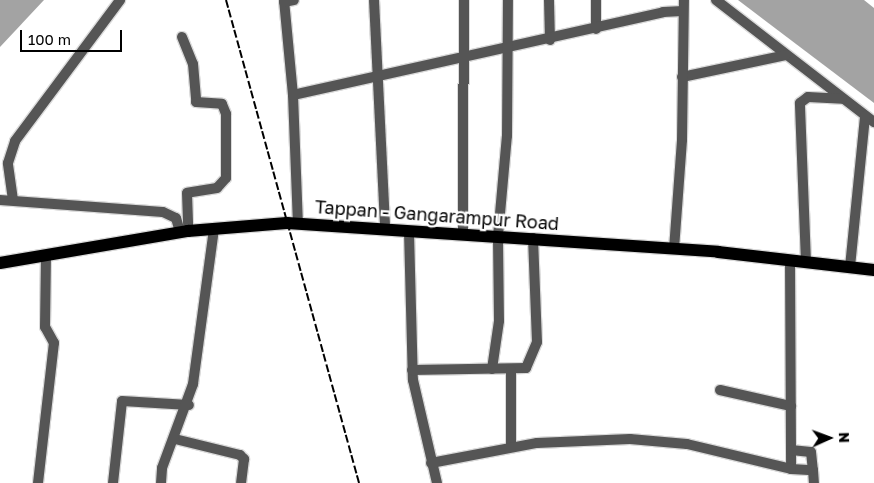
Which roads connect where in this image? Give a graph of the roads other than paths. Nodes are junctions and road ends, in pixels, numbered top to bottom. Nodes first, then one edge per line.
1 (120, 0) edge
2 (374, 0) edge
3 (464, 0) edge
4 (508, 0) edge
5 (548, 0) edge
6 (596, 0) edge
7 (684, 0) edge
8 (716, 0) edge
9 (287, 1) edge
10 (684, 11) junction
11 (596, 28) junction
12 (182, 37) dead end
13 (550, 40) junction
14 (508, 49) junction
15 (786, 55) junction
16 (465, 58) junction
17 (682, 77) junction
18 (378, 78) junction
19 (293, 95) junction
20 (842, 98) junction
21 (865, 116) junction
22 (874, 122) edge
23 (0, 200) edge
24 (12, 200) junction
25 (298, 223) junction
26 (214, 228) junction
27 (385, 230) junction
28 (184, 232) junction
29 (409, 232) junction
30 (464, 234) junction
31 (498, 236) junction
32 (533, 238) junction
33 (674, 249) junction
34 (46, 257) junction
35 (790, 260) junction
36 (806, 262) junction
37 (0, 263) edge
38 (850, 267) junction
39 (874, 270) edge
40 (492, 369) junction
41 (412, 370) junction
42 (511, 370) junction
43 (720, 390) dead end
44 (189, 405) junction
45 (791, 406) junction
46 (175, 439) junction
47 (511, 448) junction
48 (791, 450) junction
49 (431, 463) junction
50 (791, 469) junction
51 (814, 470) junction
52 (38, 483) edge
53 (113, 483) edge
54 (161, 483) edge
55 (241, 483) edge
56 (437, 483) edge
57 (814, 483) edge

1 - 24 street
2 - 18 street
3 - 16 street
4 - 14 street
5 - 13 street
6 - 11 street
7 - 10 street
8 - 15 street
9 - 19 street
10 - 11 street
10 - 17 street
11 - 13 street
12 - 28 street
13 - 14 street
14 - 16 street
14 - 31 street
15 - 17 street
15 - 20 street
16 - 18 street
16 - 30 street
17 - 33 street
18 - 19 street
18 - 27 street
19 - 25 street
20 - 21 street
20 - 36 street
21 - 22 street
21 - 38 street
23 - 24 street
24 - 28 street
25 - 26 main road, Tappan - Gangarampur Road
25 - 27 main road, Tappan - Gangarampur Road
26 - 28 main road, Tappan - Gangarampur Road
26 - 44 street
27 - 29 main road, Tappan - Gangarampur Road
28 - 34 main road, Tappan - Gangarampur Road
29 - 30 main road, Tappan - Gangarampur Road
29 - 41 street
30 - 31 main road, Tappan - Gangarampur Road
31 - 32 main road, Tappan - Gangarampur Road
31 - 40 street
32 - 33 main road, Tappan - Gangarampur Road
32 - 42 street
33 - 35 main road, Tappan - Gangarampur Road
34 - 37 main road, Tappan - Gangarampur Road
34 - 52 street
35 - 36 main road, Tappan - Gangarampur Road
35 - 45 street
36 - 38 main road, Tappan - Gangarampur Road
38 - 39 main road, Tappan - Gangarampur Road
40 - 41 street
40 - 42 street
41 - 49 street
42 - 47 street
43 - 45 street
44 - 46 street
44 - 53 street
45 - 48 street
46 - 54 street
46 - 55 street
47 - 49 street
47 - 50 street
48 - 50 street
48 - 51 street
49 - 56 street
50 - 51 street
51 - 57 street

